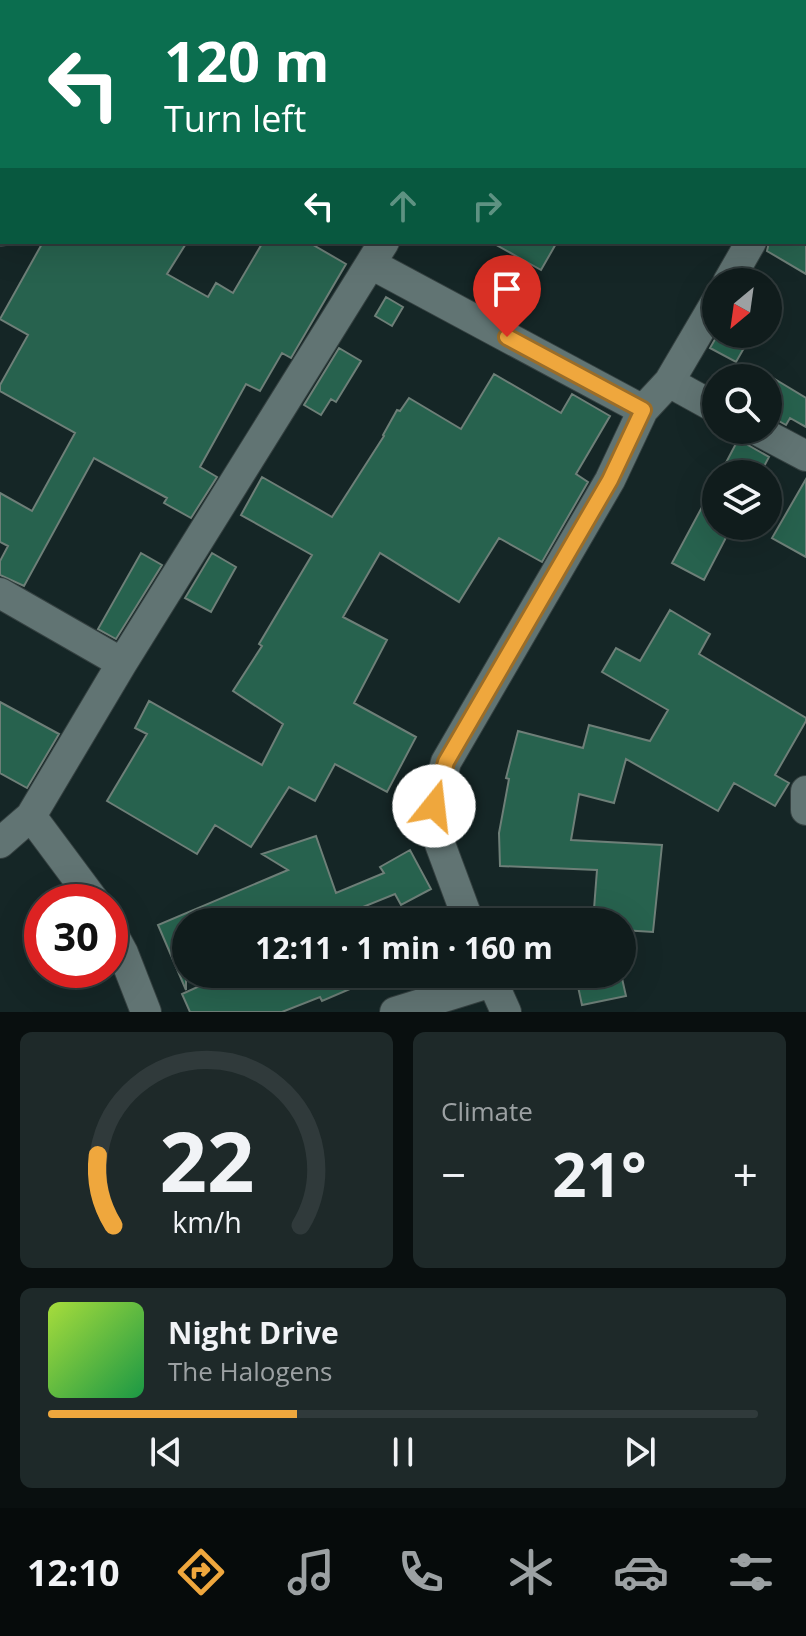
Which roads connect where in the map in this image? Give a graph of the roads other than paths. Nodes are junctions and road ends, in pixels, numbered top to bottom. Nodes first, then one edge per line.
1 (750, 244) edge
2 (377, 253) edge
3 (736, 268) edge
4 (702, 326) edge
5 (669, 382) junction
6 (702, 400) edge
7 (643, 410) junction
8 (782, 443) edge
9 (806, 456) edge
10 (0, 593) edge
11 (122, 663) junction
12 (806, 791) edge
13 (806, 810) edge
14 (31, 816) junction
15 (0, 843) edge
16 (82, 884) edge
17 (464, 908) edge
18 (128, 966) edge
19 (462, 988) edge
20 (495, 988) edge
21 (146, 1012) edge
22 (395, 1012) edge
23 (506, 1012) edge

1 - 3 street
2 - 7 street
2 - 11 street
4 - 5 street
5 - 6 street
5 - 7 street
7 - 17 street
8 - 9 street
10 - 11 street
11 - 14 street
12 - 13 street
14 - 15 street
14 - 16 street
18 - 21 street
19 - 22 street
20 - 23 street

